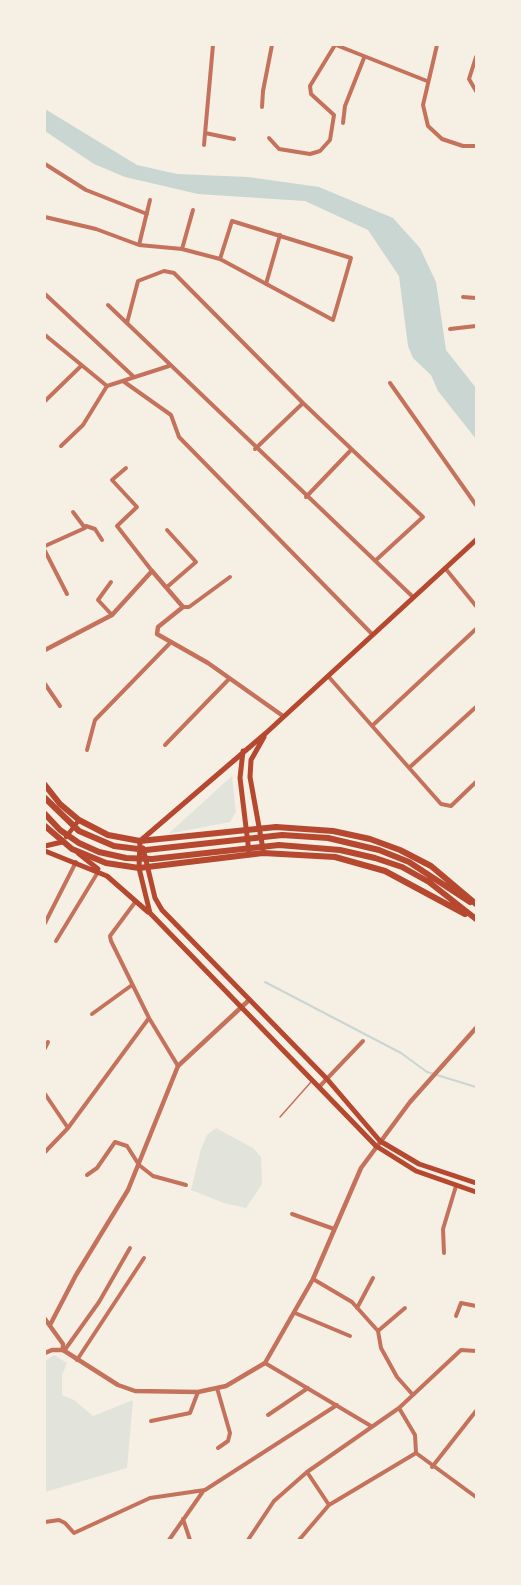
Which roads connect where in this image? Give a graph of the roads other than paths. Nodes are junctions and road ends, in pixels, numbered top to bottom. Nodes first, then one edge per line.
1 (213, 45) edge
2 (272, 45) edge
3 (336, 45) edge
4 (437, 45) edge
5 (476, 57) edge
6 (364, 58) junction
7 (427, 81) junction
8 (476, 91) edge
9 (262, 107) dead end
10 (343, 123) dead end
11 (205, 133) junction
12 (268, 138) dead end
13 (234, 139) dead end
14 (204, 146) dead end
15 (476, 146) edge
16 (45, 165) edge
17 (150, 200) dead end
18 (193, 210) dead end
19 (147, 213) junction
20 (45, 217) edge
21 (280, 235) junction
22 (139, 245) junction
23 (182, 249) junction
24 (220, 259) junction
25 (267, 284) junction
26 (45, 294) edge
27 (463, 297) dead end
28 (476, 298) edge
29 (108, 305) dead end
30 (127, 323) junction
31 (476, 326) edge
32 (450, 329) dead end
33 (45, 335) edge
34 (81, 366) junction
35 (169, 366) junction
36 (134, 378) junction
37 (123, 381) junction
38 (390, 383) dead end
39 (107, 386) junction
40 (45, 401) edge
41 (303, 403) junction
42 (61, 446) dead end
43 (255, 449) junction
44 (351, 450) junction
45 (126, 468) dead end
46 (306, 498) junction
47 (476, 505) edge
48 (73, 512) dead end
49 (86, 526) junction
50 (167, 530) dead end
51 (102, 540) dead end
52 (476, 540) edge
53 (45, 546) edge
54 (45, 551) edge
55 (375, 561) junction
56 (445, 568) junction
57 (152, 571) junction
58 (230, 577) dead end
59 (111, 582) dead end
60 (167, 586) junction
61 (67, 594) dead end
62 (413, 597) junction
63 (476, 606) edge
64 (183, 607) junction
65 (112, 615) junction
66 (476, 629) edge
67 (372, 634) junction
68 (171, 642) junction
69 (45, 650) edge
70 (327, 675) junction
71 (229, 679) junction
72 (45, 684) edge
73 (60, 706) dead end
74 (476, 707) edge
75 (284, 716) junction
76 (373, 725) junction
77 (266, 733) junction
78 (165, 745) dead end
79 (87, 750) dead end
80 (243, 751) junction
81 (410, 767) junction
82 (476, 782) edge
83 (45, 785) edge
84 (45, 798) edge
85 (45, 814) edge
86 (79, 820) junction
87 (45, 826) edge
88 (259, 828) junction
89 (245, 829) junction
90 (333, 831) junction
91 (140, 841) junction
92 (63, 842) junction
93 (45, 846) edge
94 (72, 849) junction
95 (45, 851) edge
96 (263, 853) junction
97 (249, 854) junction
98 (329, 856) junction
99 (76, 862) junction
100 (139, 868) junction
101 (149, 868) junction
102 (98, 872) junction
103 (107, 876) junction
104 (136, 901) junction
105 (476, 905) edge
106 (160, 907) junction
107 (151, 914) junction
108 (476, 919) edge
109 (45, 923) edge
110 (56, 941) dead end
111 (132, 985) junction
112 (248, 1001) junction
113 (243, 1006) junction
114 (92, 1014) dead end
115 (149, 1018) junction
116 (476, 1028) edge
117 (363, 1041) dead end
118 (48, 1042) dead end
119 (45, 1048) edge
120 (178, 1066) junction
121 (327, 1079) junction
122 (314, 1080) junction
123 (320, 1086) junction
124 (45, 1094) edge
125 (280, 1117) dead end
126 (68, 1128) junction
127 (378, 1144) junction
128 (45, 1152) edge
129 (139, 1165) junction
130 (430, 1168) junction
131 (87, 1175) dead end
132 (428, 1175) junction
133 (476, 1184) edge
134 (186, 1185) dead end
135 (456, 1186) junction
136 (476, 1192) edge
137 (292, 1214) dead end
138 (334, 1229) junction
139 (130, 1248) dead end
140 (444, 1253) dead end
141 (144, 1258) dead end
142 (373, 1278) dead end
143 (313, 1279) junction
144 (476, 1306) edge
145 (357, 1308) junction
146 (405, 1308) dead end
147 (294, 1313) junction
148 (456, 1316) dead end
149 (45, 1319) edge
150 (50, 1325) junction
151 (378, 1331) junction
152 (350, 1336) dead end
153 (64, 1350) junction
154 (476, 1351) edge
155 (45, 1353) edge
156 (77, 1360) junction
157 (265, 1363) junction
158 (217, 1388) junction
159 (308, 1388) junction
160 (198, 1392) junction
161 (413, 1395) junction
162 (337, 1405) junction
163 (399, 1408) junction
164 (476, 1411) edge
165 (268, 1415) dead end
166 (152, 1421) dead end
167 (371, 1426) junction
168 (218, 1448) dead end
169 (416, 1453) junction
170 (432, 1467) junction
171 (308, 1472) junction
172 (205, 1490) junction
173 (476, 1496) edge
174 (329, 1505) junction
175 (183, 1519) junction
176 (45, 1522) edge
177 (169, 1540) edge
178 (190, 1540) edge
179 (248, 1540) edge
180 (299, 1540) edge

1 - 11 street
2 - 9 street
3 - 6 street
3 - 12 street
4 - 7 street
5 - 8 street
6 - 7 street
6 - 10 street
7 - 15 street
11 - 13 street
11 - 14 street
16 - 19 street
17 - 19 street
18 - 23 street
19 - 22 street
20 - 22 street
21 - 24 street
21 - 25 street
21 - 25 street
22 - 23 street
23 - 24 street
24 - 25 street
26 - 36 street
27 - 28 street
29 - 30 street
30 - 35 street
30 - 41 street
31 - 32 street
33 - 34 street
34 - 39 street
34 - 40 street
35 - 36 street
35 - 43 street
36 - 37 street
37 - 39 street
37 - 67 street
38 - 47 street
39 - 42 street
41 - 43 street
41 - 44 street
43 - 46 street
44 - 46 street
44 - 55 street
45 - 57 street
46 - 55 street
48 - 49 street
49 - 51 street
49 - 53 street
50 - 60 street
52 - 56 main road
54 - 61 street
55 - 62 street
56 - 62 main road
56 - 63 street
57 - 60 street
57 - 65 street
58 - 64 street
59 - 65 street
60 - 64 street
62 - 67 main road
64 - 68 street
65 - 69 street
66 - 76 street
67 - 70 main road
68 - 71 street
68 - 79 street
70 - 75 main road
70 - 76 street
71 - 75 street
71 - 78 street
72 - 73 street
74 - 81 street
75 - 77 main road
76 - 81 street
77 - 80 main road
77 - 88 main road
80 - 89 main road
80 - 91 main road
81 - 82 street
83 - 86 highway
84 - 105 highway
85 - 108 highway
86 - 91 highway
86 - 92 main road
87 - 92 highway
88 - 89 highway
88 - 90 highway
88 - 96 main road
89 - 91 highway
89 - 97 main road
90 - 98 highway
90 - 105 highway
91 - 100 main road
91 - 101 main road
92 - 93 main road
92 - 94 highway
94 - 100 highway
94 - 103 main road
95 - 99 main road
96 - 97 highway
96 - 98 highway
97 - 101 highway
98 - 108 highway
99 - 102 main road
99 - 109 street
100 - 101 highway
100 - 107 main road
101 - 106 main road
102 - 103 main road
102 - 110 street
103 - 104 main road
104 - 107 main road
104 - 111 street
106 - 107 main road
106 - 112 main road
107 - 113 main road
111 - 114 street
111 - 115 street
112 - 113 street
112 - 121 main road
113 - 120 street
113 - 122 main road
115 - 120 street
115 - 126 street
116 - 127 street
117 - 121 street
118 - 119 street
120 - 129 street
121 - 123 street
121 - 127 main road
122 - 123 main road
122 - 125 lane
123 - 127 main road
124 - 126 street
126 - 128 street
127 - 130 main road
127 - 132 main road
127 - 138 street
129 - 131 street
129 - 134 street
129 - 150 street
130 - 132 street
130 - 133 main road
132 - 135 main road
135 - 136 main road
135 - 140 street
137 - 138 street
138 - 143 street
139 - 153 street
141 - 156 street
142 - 145 street
143 - 145 street
143 - 147 street
144 - 148 street
145 - 151 street
146 - 151 street
147 - 152 street
147 - 157 street
149 - 150 street
150 - 153 street
151 - 161 street
153 - 155 street
153 - 156 street
154 - 161 street
156 - 160 street
157 - 158 street
157 - 159 street
158 - 160 street
158 - 168 street
159 - 162 street
159 - 165 street
160 - 166 street
161 - 163 street
162 - 167 street
162 - 172 street
163 - 167 street
163 - 169 street
164 - 170 street
167 - 171 street
169 - 170 street
169 - 174 street
170 - 173 street
171 - 174 street
171 - 179 street
172 - 175 street
172 - 176 street
174 - 180 street
175 - 177 street
175 - 178 street

